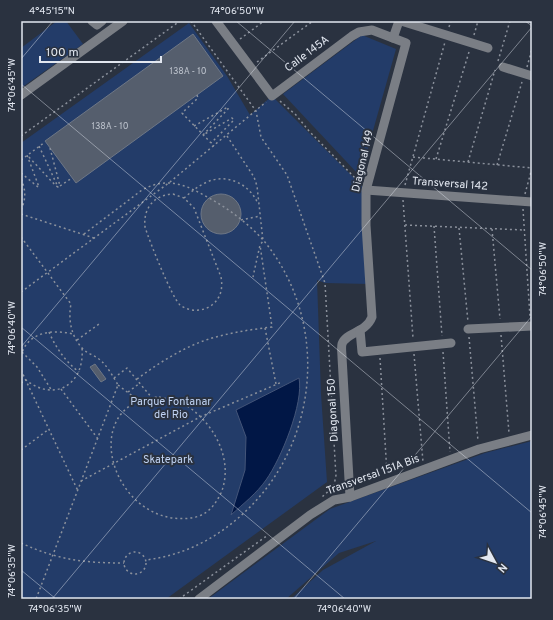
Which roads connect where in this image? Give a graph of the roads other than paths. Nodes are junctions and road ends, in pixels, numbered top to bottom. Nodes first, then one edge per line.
1 (92, 21) edge
2 (102, 21) edge
3 (123, 21) edge
4 (216, 21) edge
5 (400, 21) edge
6 (373, 25) edge
7 (393, 38) junction
8 (488, 48) dead end
9 (503, 67) dead end
10 (528, 74) edge
11 (21, 95) edge
12 (366, 190) junction
13 (532, 202) edge
14 (531, 326) edge
15 (468, 329) road end
16 (360, 330) junction
17 (451, 343) dead end
18 (532, 435) edge
19 (350, 497) junction
20 (199, 599) edge

1 - 2 street
3 - 11 street
4 - 6 street, Calle 145A
5 - 7 street
5 - 8 street
6 - 7 street
7 - 12 street, Diagonal 149
9 - 10 street
12 - 13 street, Transversal 142
12 - 16 street, Diagonal 149
14 - 15 street
16 - 17 street
16 - 19 street, Diagonal 150
18 - 19 street, Transversal 151A Bis
19 - 20 street, Transversal 151A Bis

